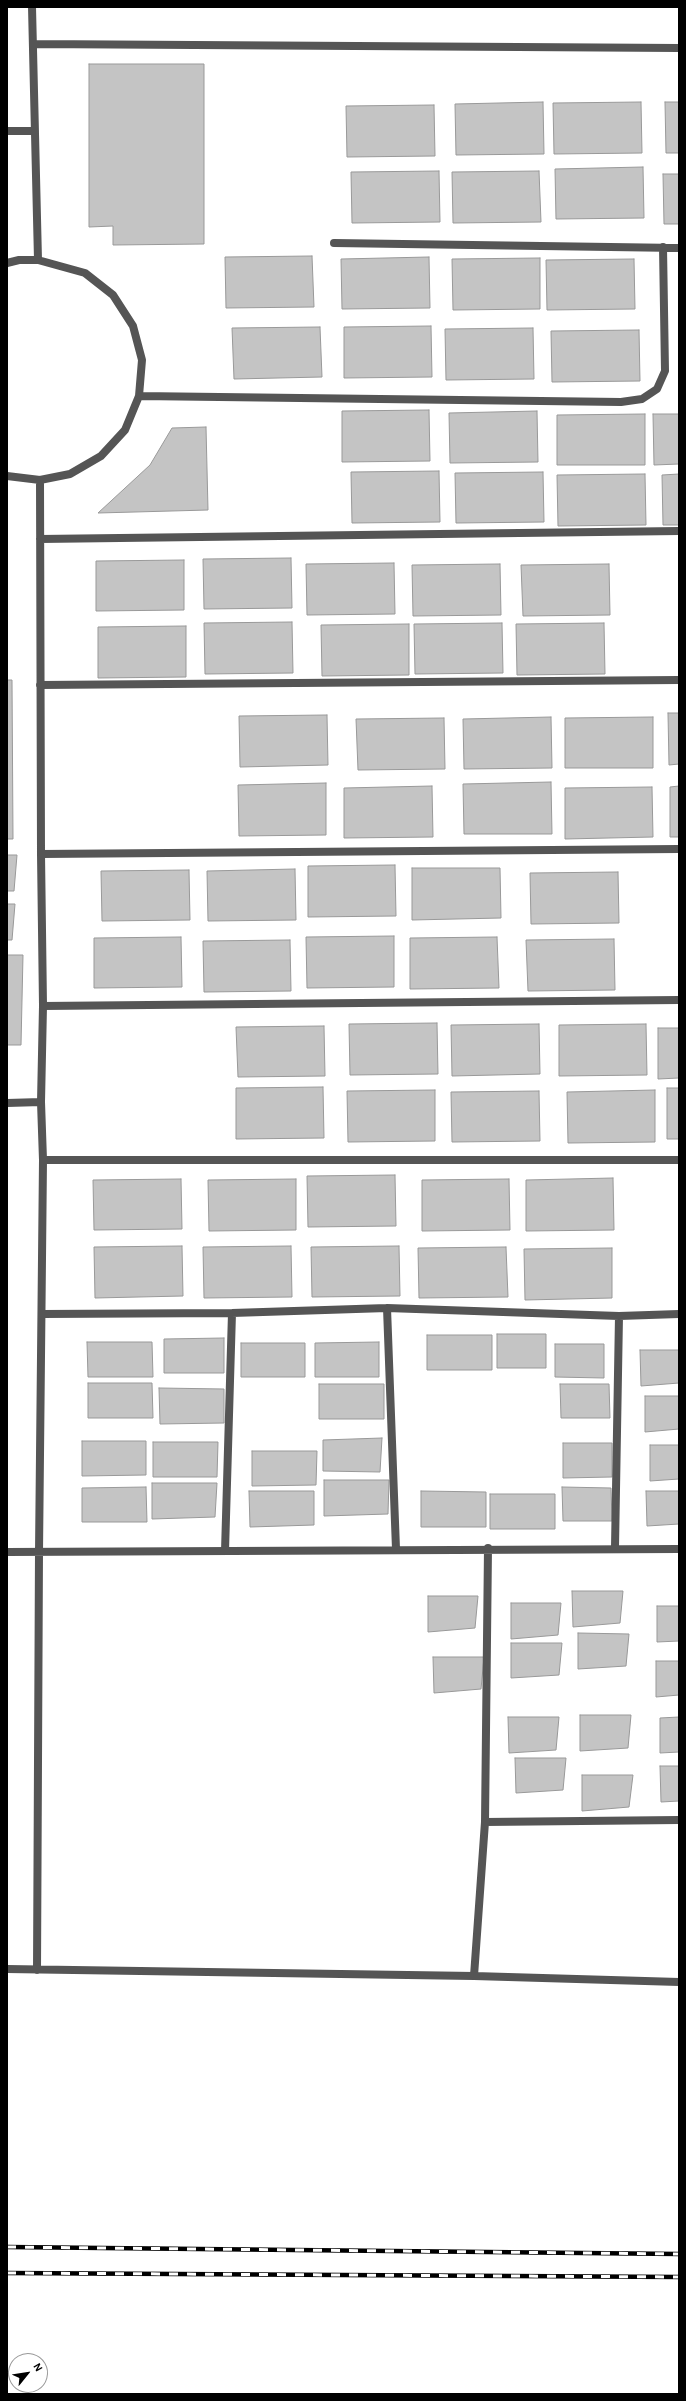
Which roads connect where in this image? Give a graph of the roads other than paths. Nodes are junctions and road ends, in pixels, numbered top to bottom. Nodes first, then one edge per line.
1 (32, 7) edge
2 (33, 44) junction
3 (679, 48) edge
4 (7, 131) edge
5 (35, 131) junction
6 (334, 243) dead end
7 (663, 248) junction
8 (679, 248) edge
9 (38, 260) junction
10 (7, 263) edge
11 (139, 396) junction
12 (7, 476) edge
13 (40, 480) junction
14 (679, 531) edge
15 (40, 539) junction
16 (679, 680) edge
17 (40, 685) junction
18 (679, 849) edge
19 (41, 854) junction
20 (679, 1000) edge
21 (43, 1006) junction
22 (40, 1102) junction
23 (7, 1104) edge
24 (43, 1160) junction
25 (679, 1160) edge
26 (387, 1308) junction
27 (232, 1313) junction
28 (42, 1314) junction
29 (679, 1314) edge
30 (619, 1316) junction
31 (615, 1547) junction
32 (488, 1548) junction
33 (396, 1549) junction
34 (679, 1549) edge
35 (225, 1551) junction
36 (7, 1552) edge
37 (38, 1552) junction
38 (679, 1820) edge
39 (485, 1822) junction
40 (7, 1969) edge
41 (37, 1970) junction
42 (474, 1976) junction
43 (679, 1982) edge

1 - 2 street
2 - 3 street
2 - 5 street
4 - 5 street
5 - 9 street
6 - 7 street
7 - 8 street
7 - 11 street
9 - 10 street
9 - 11 street
11 - 13 street
12 - 13 street
13 - 15 street
14 - 15 street
15 - 17 street
16 - 17 street
17 - 19 street
18 - 19 street
19 - 21 street
20 - 21 street
21 - 22 street
22 - 23 street
22 - 24 street
24 - 25 street
24 - 28 street
26 - 27 street
26 - 30 street
26 - 33 street
27 - 28 street
27 - 35 street
28 - 37 street
29 - 30 street
30 - 31 street
31 - 32 street
31 - 34 street
32 - 33 street
32 - 39 street
33 - 35 street
35 - 37 street
36 - 37 street
37 - 41 street
38 - 39 street
39 - 42 street
40 - 41 street
41 - 42 street
42 - 43 street

